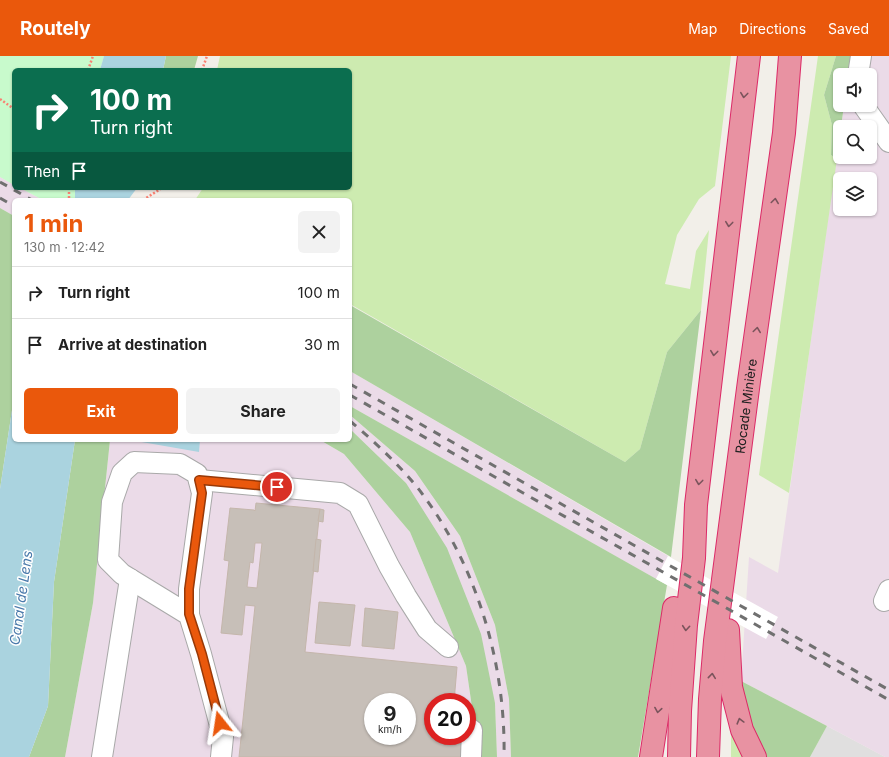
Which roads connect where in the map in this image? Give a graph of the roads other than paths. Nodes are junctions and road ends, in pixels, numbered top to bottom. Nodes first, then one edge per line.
1 (749, 56) edge
2 (790, 56) edge
3 (805, 56) edge
4 (861, 56) edge
5 (859, 68) edge
6 (868, 112) edge
7 (784, 133) junction
8 (889, 142) edge
9 (199, 480) junction
10 (696, 505) junction
11 (728, 549) junction
12 (130, 579) junction
13 (189, 614) junction
14 (448, 647) dead end
15 (471, 745) edge
16 (102, 757) edge
17 (222, 757) edge
18 (471, 757) edge
19 (651, 757) edge
20 (679, 757) edge
21 (708, 757) edge
22 (755, 757) edge

1 -> 10 highway
2 - 7 highway, Rocade Minière
3 - 7 highway
4 - 5 lane
6 - 8 lane
11 -> 7 highway, Rocade Minière
9 - 12 lane
9 - 13 lane
9 - 14 lane
10 -> 19 highway
10 -> 20 highway
21 -> 11 highway, Rocade Minière
22 -> 11 highway
12 - 13 lane
12 - 16 lane
13 - 17 lane
15 - 18 lane

